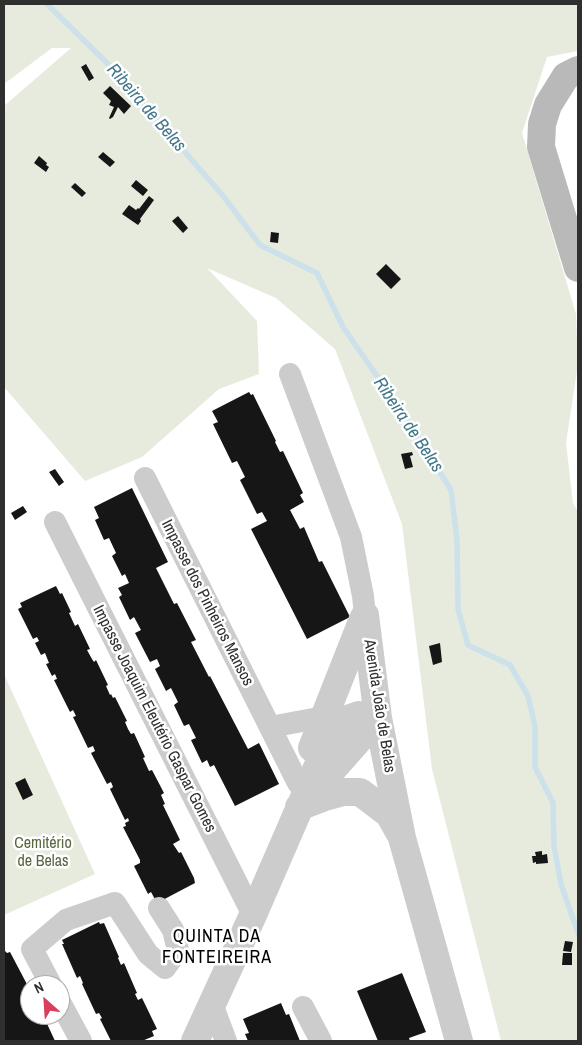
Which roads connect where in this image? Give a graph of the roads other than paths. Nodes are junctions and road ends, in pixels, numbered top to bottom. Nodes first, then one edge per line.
1 (578, 70) edge
2 (578, 268) edge
3 (290, 374) dead end
4 (145, 478) dead end
5 (55, 522) dead end
6 (365, 615) junction
7 (324, 717) junction
8 (378, 718) junction
9 (270, 727) junction
10 (299, 795) junction
11 (402, 838) junction
12 (159, 908) dead end
13 (253, 915) junction
14 (46, 975) edge
15 (212, 1004) junction
16 (303, 1007) dead end
17 (70, 1021) edge
18 (81, 1041) edge
19 (195, 1041) edge
20 (226, 1041) edge
21 (321, 1041) edge
22 (459, 1041) edge

1 - 2 main road
3 - 6 street, Avenida João de Belas
4 - 9 street, Impasse dos Pinheiros Mansos
5 - 13 street, Impasse Joaquim Eleutério Gaspar Gomes
6 - 7 street
6 - 8 street, Avenida João de Belas
7 - 9 street
7 - 10 street
8 - 10 street
8 - 11 street, Avenida João de Belas
9 - 10 street, Impasse dos Pinheiros Mansos
10 - 11 street
10 - 13 street
11 - 22 street, Avenida João de Belas
12 - 14 street
13 - 15 street
15 - 19 street
15 - 20 street
16 - 21 street
17 - 18 street

